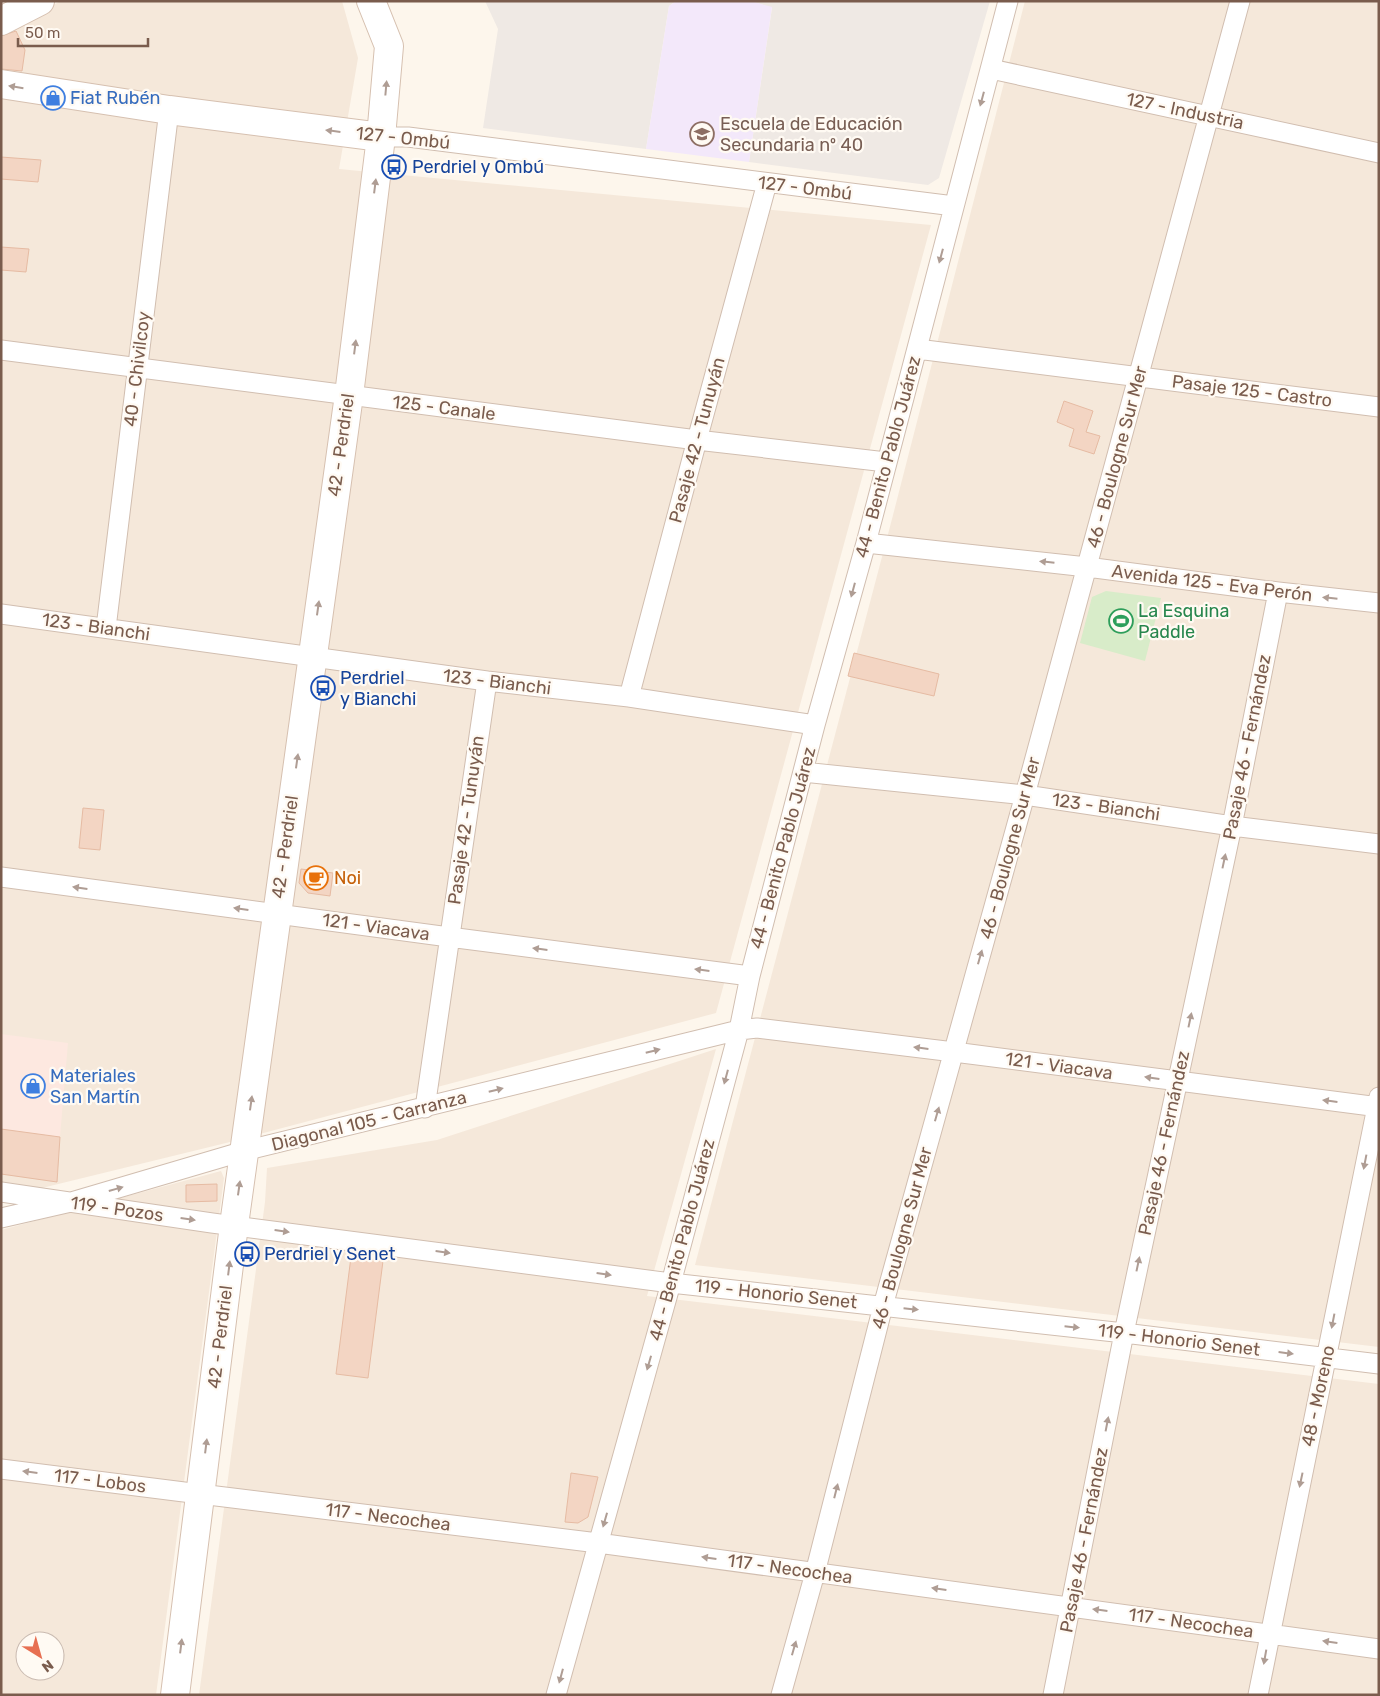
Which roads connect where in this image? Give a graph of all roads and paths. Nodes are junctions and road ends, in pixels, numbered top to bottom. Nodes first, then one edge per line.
1 (40, 1) edge
2 (371, 1) edge
3 (1008, 1) edge
4 (1240, 1) edge
5 (1, 21) edge
6 (990, 69) junction
7 (1, 84) edge
8 (169, 110) junction
9 (1208, 116) junction
10 (381, 137) junction
11 (1379, 152) edge
12 (767, 183) junction
13 (954, 206) junction
14 (917, 349) junction
15 (1, 350) edge
16 (137, 368) junction
17 (1139, 378) junction
18 (349, 395) junction
19 (1379, 407) edge
20 (697, 440) junction
21 (886, 462) junction
22 (866, 543) junction
23 (1087, 566) junction
24 (1278, 592) junction
25 (1379, 603) edge
26 (1, 614) edge
27 (106, 628) junction
28 (312, 657) junction
29 (487, 681) junction
30 (629, 698) junction
31 (815, 725) junction
32 (803, 772) junction
33 (1025, 795) junction
34 (1232, 826) junction
35 (1379, 844) edge
36 (1, 877) edge
37 (276, 914) junction
38 (449, 937) junction
39 (750, 976) junction
40 (739, 1030) junction
41 (954, 1052) junction
42 (1176, 1082) junction
43 (1378, 1104) edge
44 (425, 1108) junction
45 (244, 1151) junction
46 (1, 1192) edge
47 (71, 1202) junction
48 (1, 1218) edge
49 (234, 1225) junction
50 (671, 1283) junction
51 (883, 1306) junction
52 (1124, 1333) junction
53 (1326, 1358) junction
54 (1379, 1364) edge
55 (1, 1468) edge
56 (200, 1494) junction
57 (598, 1543) junction
58 (815, 1573) junction
59 (1071, 1607) junction
60 (1269, 1634) junction
61 (1379, 1649) edge
62 (175, 1695) edge
63 (556, 1695) edge
64 (781, 1695) edge
65 (1053, 1695) edge
66 (1258, 1695) edge

1 - 5 street
10 -> 2 street, 42 - Perdriel
3 - 6 street, 44 - Benito Pablo Juárez
4 - 9 street, 46 - Boulogne Sur Mer
6 - 9 street, 127 - Industria
6 -> 13 street, 44 - Benito Pablo Juárez
8 -> 7 street, 127 - Ombú
10 -> 8 street, 127 - Ombú
8 - 16 street, 40 - Chivilcoy
9 - 11 street, 127 - Industria
9 - 17 street, 46 - Boulogne Sur Mer
10 - 12 street, 127 - Ombú
18 -> 10 street, 42 - Perdriel
12 - 13 street, 127 - Ombú
12 - 20 street, Pasaje 42 - Tunuyán
13 -> 14 street, 44 - Benito Pablo Juárez
14 - 17 street, Pasaje 125 - Castro
14 - 21 street, 44 - Benito Pablo Juárez
15 - 16 street, 125 - Canale
16 - 18 street, 125 - Canale
16 - 27 street, 40 - Chivilcoy
17 - 19 street, Pasaje 125 - Castro
17 - 23 street, 46 - Boulogne Sur Mer
18 - 20 street, 125 - Canale
28 -> 18 street, 42 - Perdriel
20 - 21 street, 125 - Canale
20 - 30 street, Pasaje 42 - Tunuyán
21 - 22 street, 44 - Benito Pablo Juárez
23 -> 22 street, Avenida 125 - Eva Perón
22 -> 31 street, 44 - Benito Pablo Juárez
23 - 24 street, Avenida 125 - Eva Perón
23 - 33 street, 46 - Boulogne Sur Mer
25 -> 24 street, Avenida 125 - Eva Perón
24 - 34 street, Pasaje 46 - Fernández
26 - 27 street, 123 - Bianchi
27 - 28 street, 123 - Bianchi
28 - 29 street, 123 - Bianchi
37 -> 28 street, 42 - Perdriel
29 - 30 street, 123 - Bianchi
29 - 38 street, Pasaje 42 - Tunuyán
30 - 31 street, 123 - Bianchi
31 - 32 street, 44 - Benito Pablo Juárez
32 - 33 street, 123 - Bianchi
32 - 39 street, 44 - Benito Pablo Juárez
33 - 34 street, 123 - Bianchi
41 -> 33 street, 46 - Boulogne Sur Mer
34 - 35 street, 123 - Bianchi
42 -> 34 street, Pasaje 46 - Fernández
37 -> 36 street, 121 - Viacava
37 - 38 street, 121 - Viacava
45 -> 37 street, 42 - Perdriel
39 -> 38 street, 121 - Viacava
38 - 44 street, Pasaje 42 - Tunuyán
39 - 40 street, 44 - Benito Pablo Juárez
41 -> 40 street, 121 - Viacava
44 -> 40 street, Diagonal 105 - Carranza
40 -> 50 street, 44 - Benito Pablo Juárez
42 -> 41 street, 121 - Viacava
51 -> 41 street, 46 - Boulogne Sur Mer
43 -> 42 street, 121 - Viacava
52 -> 42 street, Pasaje 46 - Fernández
43 -> 53 street, 48 - Moreno
44 - 45 street, Diagonal 105 - Carranza
47 -> 45 street, Diagonal 105 - Carranza
49 -> 45 street, 42 - Perdriel
46 - 47 street, 119 - Pozos
47 - 48 street, Diagonal 105 - Carranza
47 -> 49 street, 119 - Pozos
49 -> 50 street, 119 - Honorio Senet
56 -> 49 street, 42 - Perdriel
50 - 51 street, 119 - Honorio Senet
50 -> 57 street, 44 - Benito Pablo Juárez
51 -> 52 street, 119 - Honorio Senet
58 -> 51 street, 46 - Boulogne Sur Mer
52 -> 53 street, 119 - Honorio Senet
59 -> 52 street, Pasaje 46 - Fernández
53 - 54 street, 119 - Honorio Senet
53 -> 60 street, 48 - Moreno
56 -> 55 street, 117 - Lobos
56 - 57 street, 117 - Necochea
62 -> 56 street, 42 - Perdriel
58 -> 57 street, 117 - Necochea
57 -> 63 street, 44 - Benito Pablo Juárez
59 -> 58 street, 117 - Necochea
64 -> 58 street, 46 - Boulogne Sur Mer
60 -> 59 street, 117 - Necochea
59 - 65 street, Pasaje 46 - Fernández
61 -> 60 street, 117 - Necochea
60 -> 66 street, 48 - Moreno

